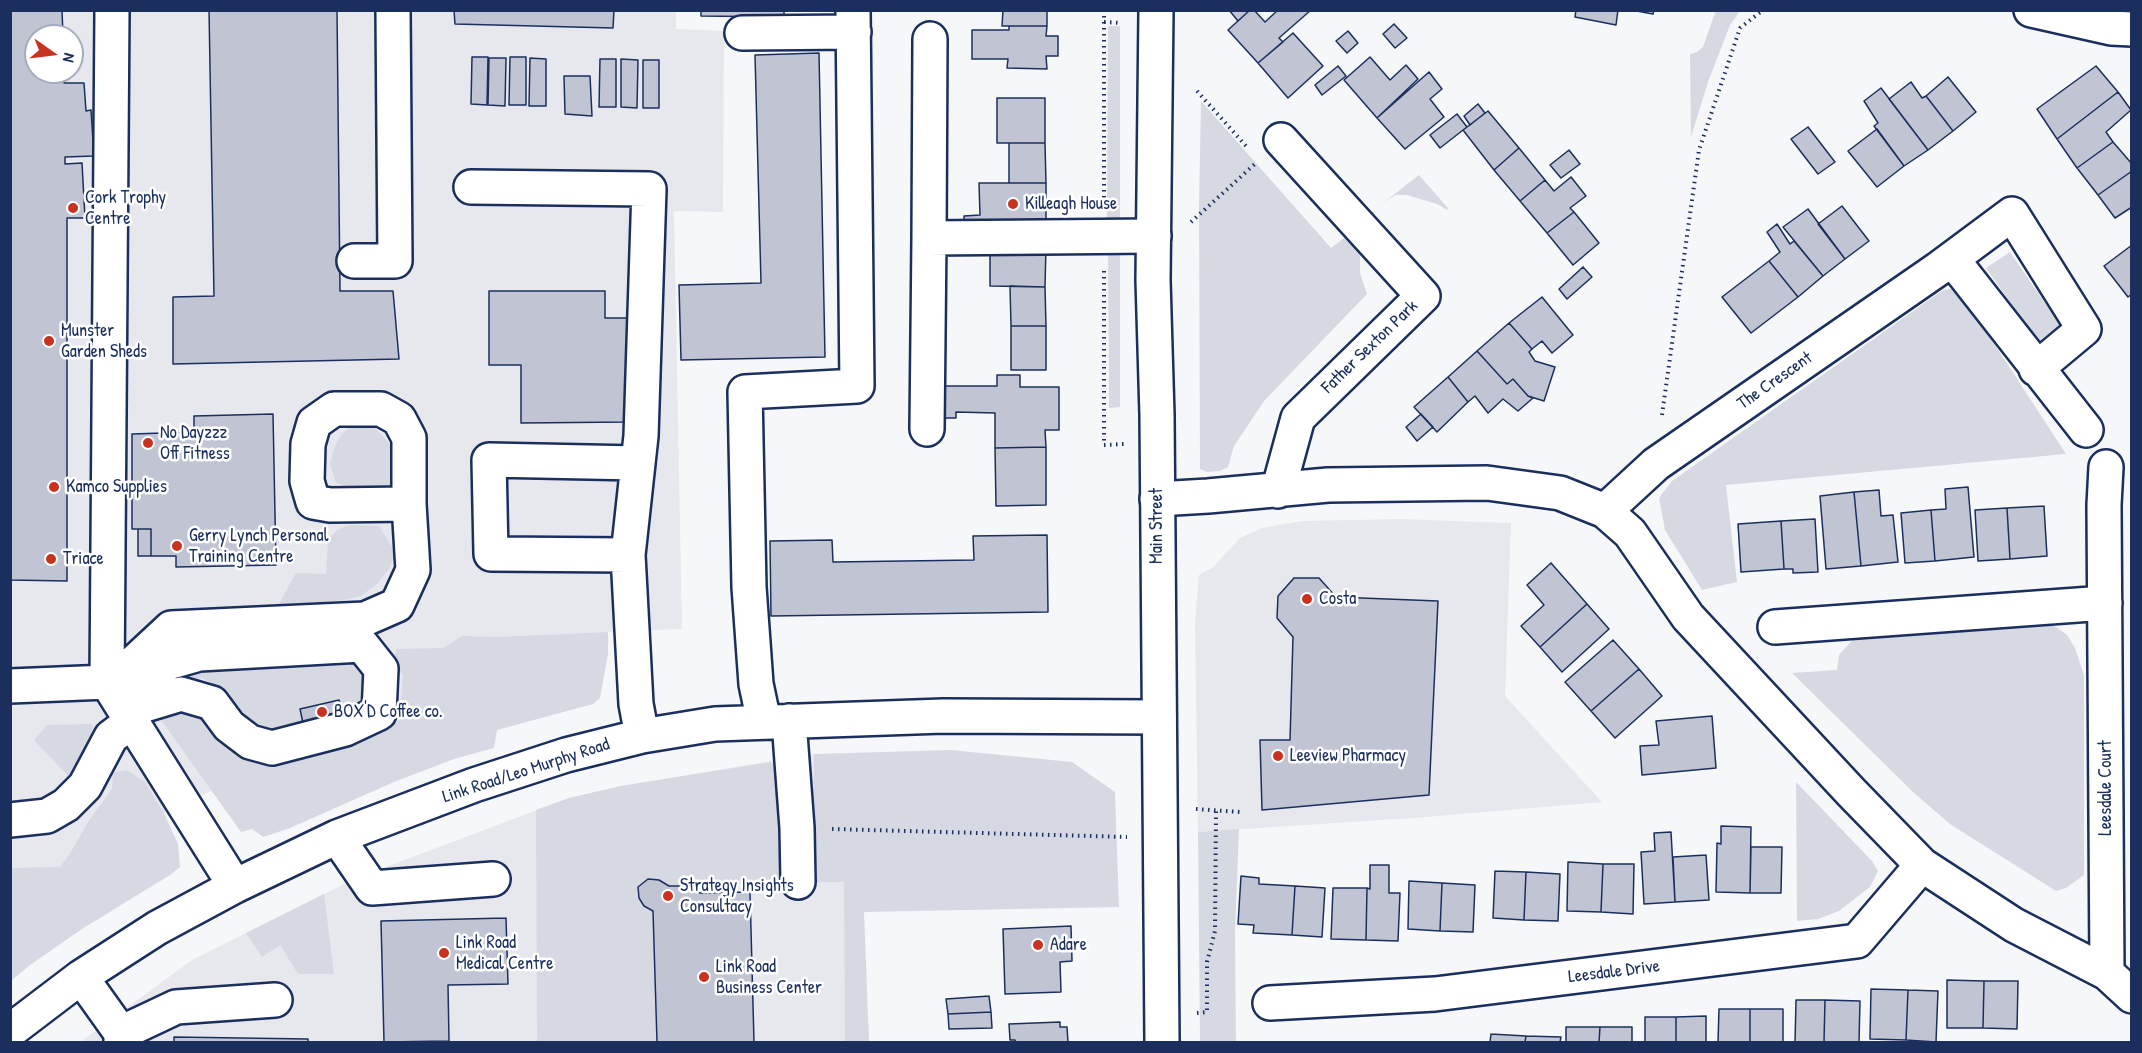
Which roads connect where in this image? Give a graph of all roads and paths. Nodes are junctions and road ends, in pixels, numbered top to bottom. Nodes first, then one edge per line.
1 (112, 10) edge
2 (393, 10) edge
3 (1156, 10) edge
4 (1763, 10) edge
5 (2031, 10) edge
6 (853, 21) edge
7 (1104, 22) dead end
8 (1125, 23) dead end
9 (2132, 29) edge
10 (742, 33) dead end
11 (930, 39) dead end
12 (1197, 92) dead end
13 (1270, 150) joint
14 (1251, 151) dead end
15 (471, 187) dead end
16 (1191, 222) dead end
17 (1154, 236) junction
18 (929, 238) junction
19 (1952, 259) junction
20 (354, 261) dead end
21 (2036, 369) junction
22 (927, 429) dead end
23 (2086, 430) dead end
24 (638, 463) junction
25 (1656, 464) junction
26 (2106, 467) dead end
27 (1278, 491) junction
28 (1157, 499) junction
29 (409, 504) dead end
30 (1605, 511) junction
31 (628, 555) junction
32 (2105, 603) junction
33 (1775, 627) dead end
34 (107, 682) junction
35 (10, 686) edge
36 (128, 716) junction
37 (1159, 717) junction
38 (776, 722) junction
39 (642, 736) junction
40 (1188, 809) dead end
41 (1216, 811) junction
42 (1240, 812) dead end
43 (10, 820) edge
44 (797, 828) junction
45 (337, 837) junction
46 (1128, 837) dead end
47 (1922, 865) junction
48 (493, 879) dead end
49 (798, 882) dead end
50 (235, 886) junction
51 (2107, 973) junction
52 (81, 978) junction
53 (2132, 996) edge
54 (275, 1000) dead end
55 (1270, 1003) dead end
56 (1191, 1014) dead end
57 (10, 1031) edge
58 (121, 1038) edge
59 (1161, 1042) edge

1 - 34 street
2 - 20 street
3 - 17 street, Main Street
4 - 25 path
5 - 9 street
6 - 10 street
6 - 38 street
7 - 8 path
11 - 18 street
12 - 14 path
13 - 16 path
13 - 27 street, Father Sexton Park
15 - 24 street
17 - 18 street
17 - 28 street, Main Street
18 - 22 street
19 - 21 street
19 - 21 street, The Crescent
19 - 25 street, The Crescent
21 - 23 street
24 - 31 street
24 - 31 street
25 - 30 street, The Crescent
26 - 32 street, Leesdale Court
27 - 28 street
27 - 30 street
28 - 37 street, Main Street
29 - 34 street
30 - 47 street
31 - 39 street
32 - 33 street
32 - 51 street, Leesdale Court
34 - 35 street
34 - 36 street
36 - 36 street
36 - 43 street
36 - 50 street
37 - 38 street, Link Road/Leo Murphy Road
37 - 59 street, Main Street
38 - 39 street, Link Road/Leo Murphy Road
38 - 44 street
39 - 45 street, Link Road/Leo Murphy Road
40 - 41 path
41 - 42 path
41 - 56 path
44 - 46 path
44 - 49 street
45 - 48 street
45 - 50 street, Link Road/Leo Murphy Road
47 - 51 street
47 - 55 street, Leesdale Drive
50 - 52 street, Link Road/Leo Murphy Road
51 - 53 street
52 - 57 street, Link Road/Leo Murphy Road
52 - 58 street
54 - 58 street

